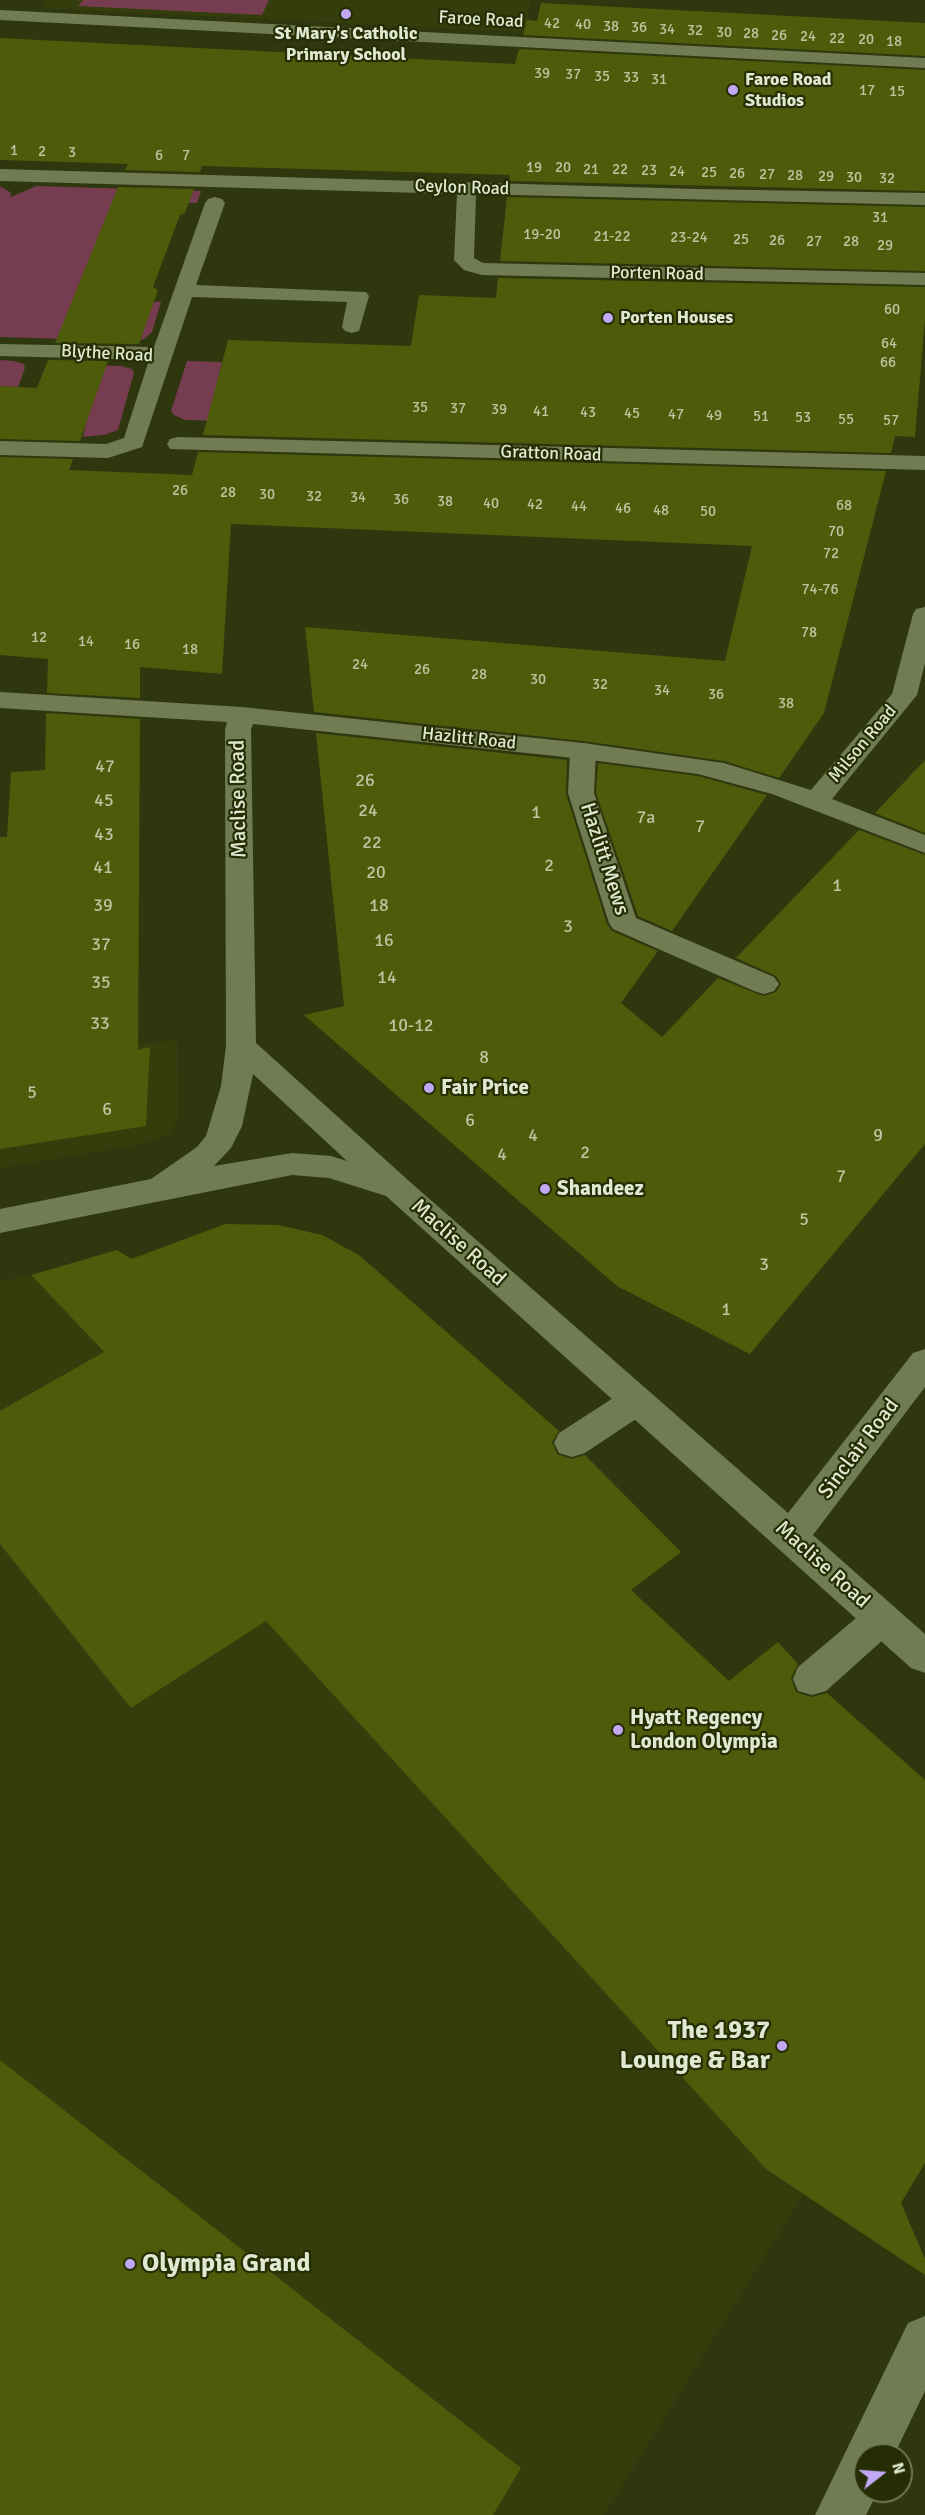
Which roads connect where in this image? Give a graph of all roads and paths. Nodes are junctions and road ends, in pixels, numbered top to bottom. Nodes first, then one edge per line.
1 (0, 15) edge
2 (925, 63) edge
3 (0, 175) edge
4 (467, 189) junction
5 (925, 199) edge
6 (215, 203) dead end
7 (925, 279) edge
8 (183, 291) junction
9 (352, 327) dead end
10 (0, 350) edge
11 (162, 354) junction
12 (178, 444) dead end
13 (0, 448) edge
14 (925, 464) edge
15 (925, 614) edge
16 (0, 700) edge
17 (242, 715) junction
18 (584, 751) junction
19 (815, 802) junction
20 (925, 845) edge
21 (764, 984) dead end
22 (242, 1046) junction
23 (398, 1189) junction
24 (158, 1190) junction
25 (0, 1221) edge
26 (925, 1362) edge
27 (636, 1401) junction
28 (572, 1443) dead end
29 (791, 1536) junction
30 (881, 1619) junction
31 (925, 1657) edge
32 (812, 1679) dead end
33 (925, 2340) edge
34 (875, 2443) edge

1 - 2 street, Faroe Road
3 - 4 street, Ceylon Road
4 - 5 street, Ceylon Road
4 - 7 street, Porten Road
6 - 8 street
8 - 9 street
8 - 11 street
10 - 11 street, Blythe Road
11 - 13 street, Blythe Road
12 - 14 street, Gratton Road
15 - 19 street, Milson Road
16 - 17 street, Hazlitt Road
17 - 18 street, Hazlitt Road
17 - 22 street, Maclise Road
18 - 19 street, Hazlitt Road
18 - 21 street, Hazlitt Mews
19 - 20 street, Hazlitt Road
22 - 23 street, Maclise Road
22 - 24 street
23 - 24 street
23 - 27 street, Maclise Road
24 - 25 street
26 - 29 street, Sinclair Road
27 - 28 street
27 - 29 street, Maclise Road
29 - 30 street, Maclise Road
30 - 31 street, Maclise Road
30 - 32 street
33 - 34 street

